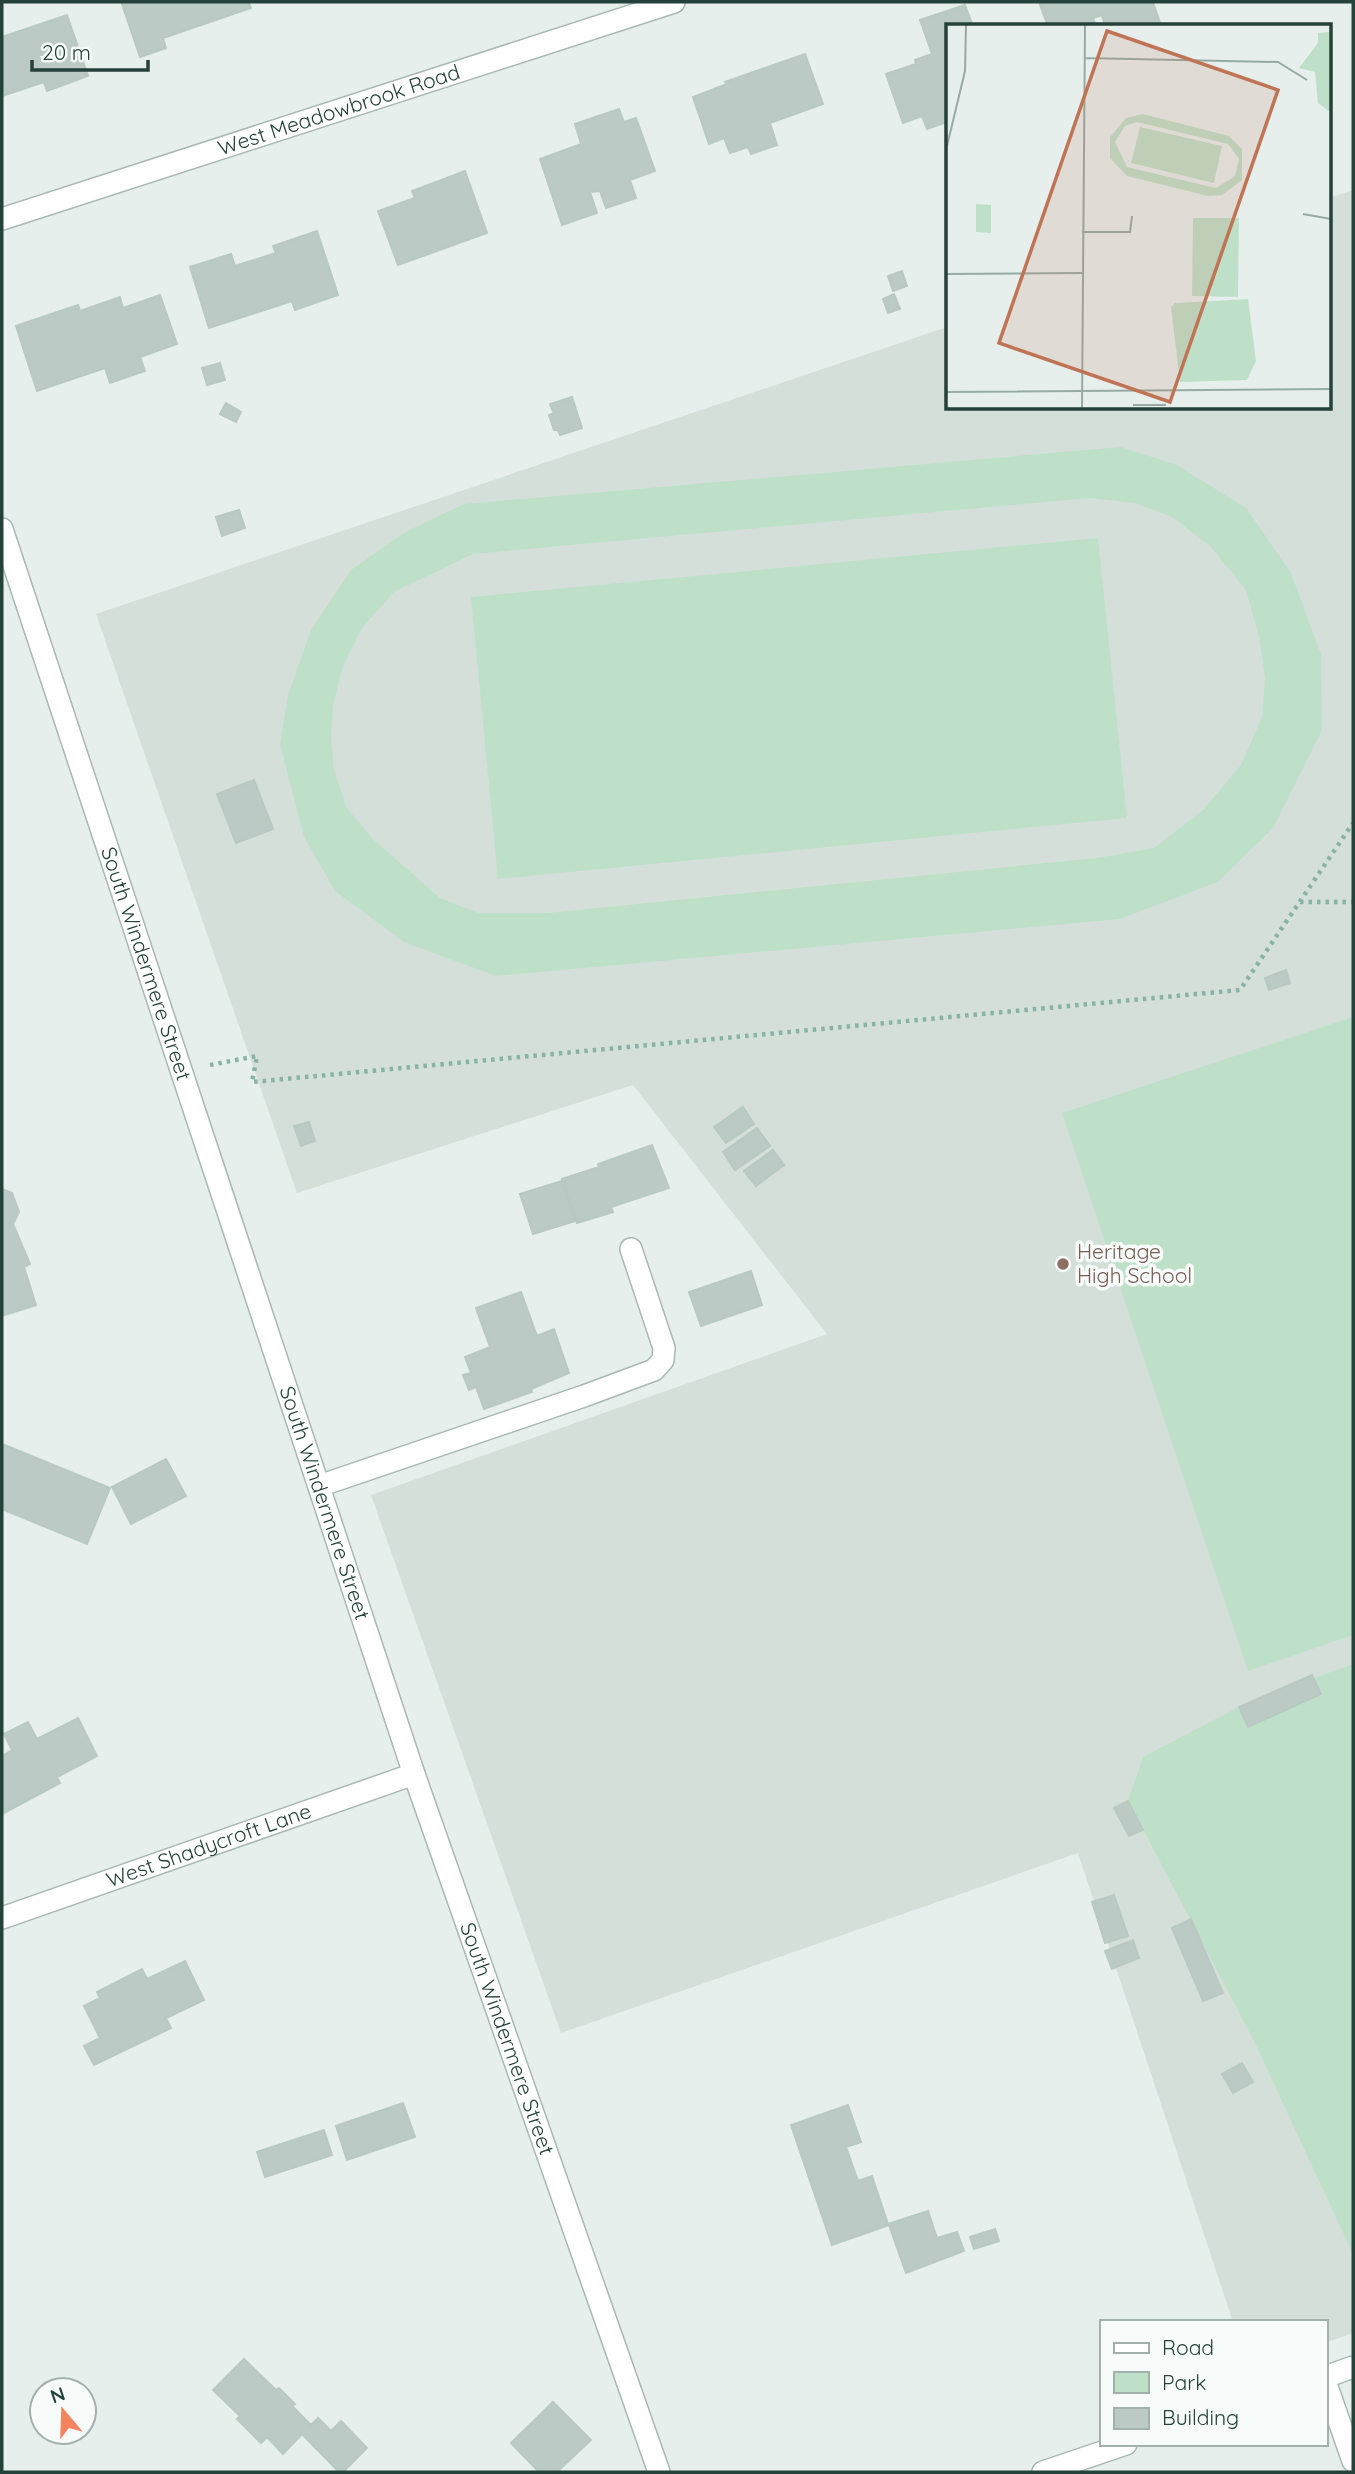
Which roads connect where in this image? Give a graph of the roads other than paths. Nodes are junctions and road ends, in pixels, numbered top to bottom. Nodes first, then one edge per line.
1 (674, 2) edge
2 (2, 219) edge
3 (2, 529) edge
4 (631, 1250) dead end
5 (319, 1486) junction
6 (414, 1774) junction
7 (2, 1917) edge
8 (1353, 2367) edge
9 (1327, 2378) edge
10 (1327, 2385) edge
11 (1120, 2446) edge
12 (1353, 2460) edge
13 (1353, 2468) edge
14 (1054, 2470) edge
15 (659, 2472) edge
16 (1350, 2472) edge

1 - 2 street, West Meadowbrook Road
3 - 5 street, South Windermere Street
4 - 5 street
5 - 6 street, South Windermere Street
6 - 7 street, West Shadycroft Lane
6 - 15 street, South Windermere Street
8 - 9 street
10 - 12 street
11 - 14 street
13 - 16 street

